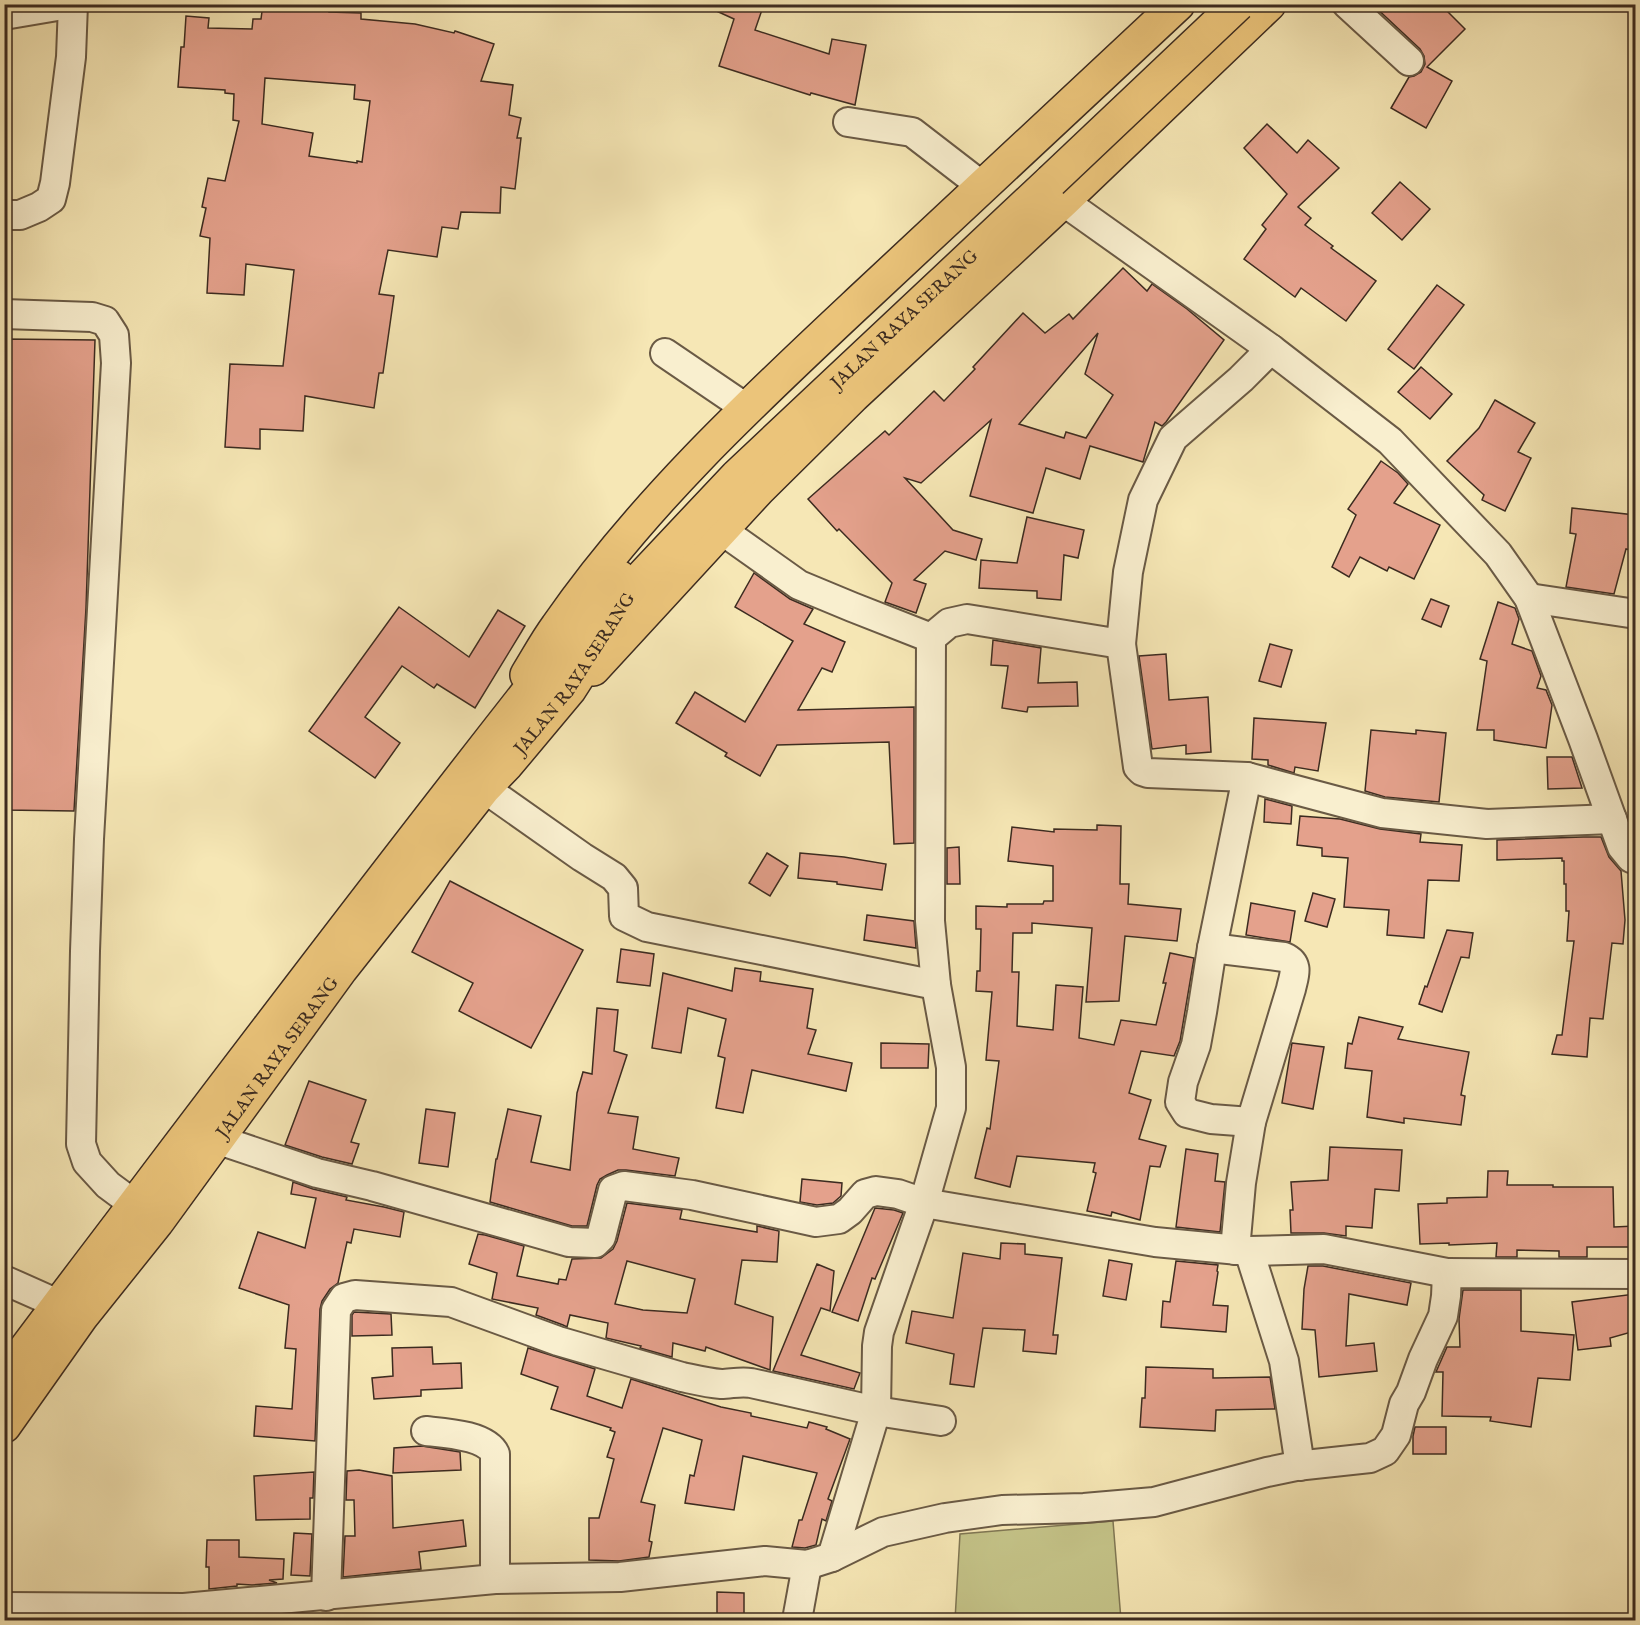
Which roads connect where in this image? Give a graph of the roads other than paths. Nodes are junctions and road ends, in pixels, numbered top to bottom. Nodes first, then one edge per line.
1 (71, 4) edge
2 (1178, 4) edge
3 (1206, 4) edge
4 (1238, 4) edge
5 (1269, 4) edge
6 (1347, 4) edge
7 (4, 15) edge
8 (1408, 61) dead end
9 (1074, 101) junction
10 (848, 122) dead end
11 (1127, 139) junction
12 (982, 186) junction
13 (1063, 201) junction
14 (4, 215) edge
15 (4, 314) edge
16 (1271, 349) junction
17 (665, 353) dead end
18 (746, 408) junction
19 (720, 530) junction
20 (634, 573) junction
21 (1529, 598) junction
22 (1635, 614) edge
23 (931, 638) junction
24 (1121, 644) junction
25 (497, 754) junction
26 (1247, 777) junction
27 (484, 788) junction
28 (1612, 819) junction
29 (1635, 860) edge
30 (1212, 948) junction
31 (936, 985) junction
32 (1251, 1122) junction
33 (216, 1139) junction
34 (924, 1203) junction
35 (146, 1213) junction
36 (1242, 1251) junction
37 (1447, 1273) junction
38 (1635, 1274) edge
39 (4, 1280) edge
40 (69, 1311) junction
41 (4, 1378) edge
42 (876, 1411) junction
43 (941, 1421) dead end
44 (4, 1426) edge
45 (426, 1431) dead end
46 (1300, 1466) junction
47 (820, 1561) junction
48 (495, 1578) junction
49 (306, 1605) edge
50 (4, 1607) edge
51 (797, 1620) edge

1 - 7 street
1 - 14 street
2 - 9 main road
3 - 20 main road, JALAN RAYA SERANG
4 - 20 main road, JALAN RAYA SERANG, bridge
5 - 11 main road
6 - 8 street
9 - 11 main road
9 - 12 main road
10 - 12 street
11 - 13 main road
12 - 18 main road
13 - 16 street
13 - 19 main road
15 - 35 street
16 - 21 street
16 - 24 street
17 - 18 street
18 - 25 main road
19 - 23 street
19 - 25 main road
20 - 25 main road, JALAN RAYA SERANG
21 - 22 street
21 - 28 street
23 - 24 street
23 - 31 street
24 - 26 street
25 - 27 main road, JALAN RAYA SERANG
25 - 35 main road, JALAN RAYA SERANG
26 - 28 street
26 - 30 street
27 - 31 street
27 - 33 main road, JALAN RAYA SERANG
28 - 29 street
30 - 32 street
30 - 32 street
31 - 34 street
32 - 36 street
33 - 34 street
33 - 35 main road, JALAN RAYA SERANG
34 - 36 street
34 - 42 street
35 - 40 main road, JALAN RAYA SERANG
36 - 37 street
36 - 46 street
37 - 38 street
37 - 46 street
39 - 40 street
40 - 41 main road, JALAN RAYA SERANG
40 - 44 main road, JALAN RAYA SERANG
42 - 43 street
42 - 47 street
42 - 49 street
45 - 48 street
46 - 47 street
47 - 48 street
47 - 51 street
48 - 49 street
49 - 50 street

